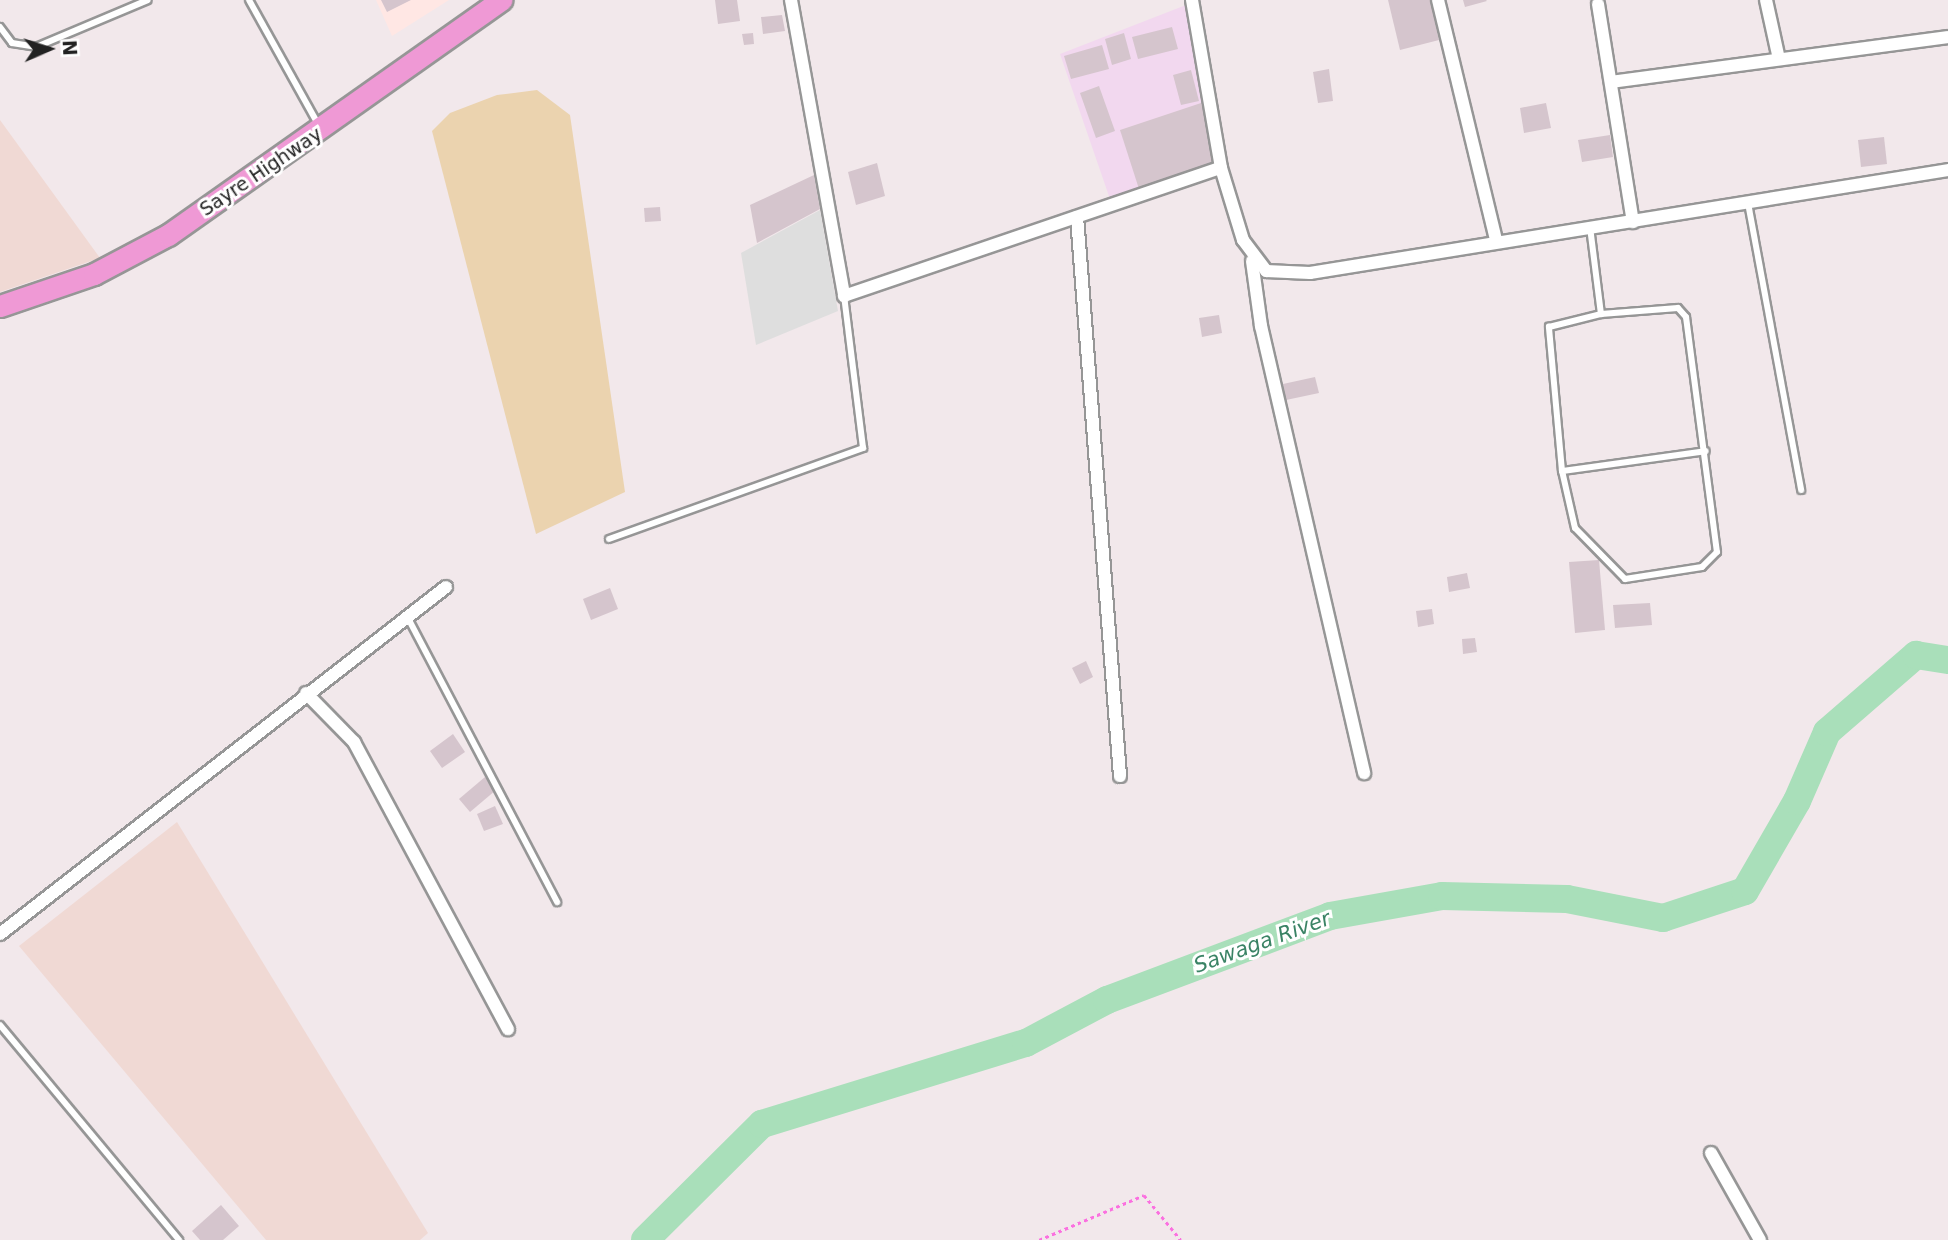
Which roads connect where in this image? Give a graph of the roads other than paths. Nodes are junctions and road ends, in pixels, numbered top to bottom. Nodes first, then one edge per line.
1 (148, 0) edge
2 (249, 0) edge
3 (501, 0) edge
4 (791, 0) edge
5 (1192, 0) edge
6 (1438, 0) edge
7 (1766, 0) edge
8 (1598, 4) dead end
9 (0, 27) edge
10 (1948, 37) edge
11 (1779, 59) junction
12 (1611, 82) junction
13 (322, 131) junction
14 (1221, 168) junction
15 (1948, 170) edge
16 (1748, 203) junction
17 (1077, 217) junction
18 (1633, 222) junction
19 (1590, 227) junction
20 (1496, 240) junction
21 (1252, 261) junction
22 (844, 296) junction
23 (0, 306) edge
24 (1601, 314) junction
25 (1706, 451) junction
26 (1562, 471) junction
27 (1801, 490) dead end
28 (609, 539) dead end
29 (446, 587) dead end
30 (408, 616) junction
31 (306, 693) junction
32 (1364, 773) dead end
33 (1120, 776) dead end
34 (557, 902) dead end
35 (0, 934) edge
36 (0, 1025) edge
37 (508, 1029) dead end
38 (1711, 1153) dead end
39 (178, 1240) edge
40 (1760, 1240) edge

1 - 9 lane
2 - 13 lane
3 - 13 highway, Sayre Highway
4 - 22 street
5 - 14 street
6 - 20 street
7 - 11 street
8 - 12 street
10 - 11 street
11 - 12 street
12 - 18 street
13 - 23 highway, Sayre Highway
14 - 17 street
14 - 21 street
15 - 16 street
16 - 18 street
16 - 27 lane
17 - 22 street
17 - 33 street
18 - 19 street
19 - 20 street
19 - 24 lane
20 - 21 street
21 - 32 street
22 - 28 lane
24 - 25 lane
24 - 26 lane
25 - 26 lane
25 - 26 lane
29 - 30 street
30 - 31 street
30 - 34 lane
31 - 35 street
31 - 37 street
36 - 39 lane
38 - 40 street

